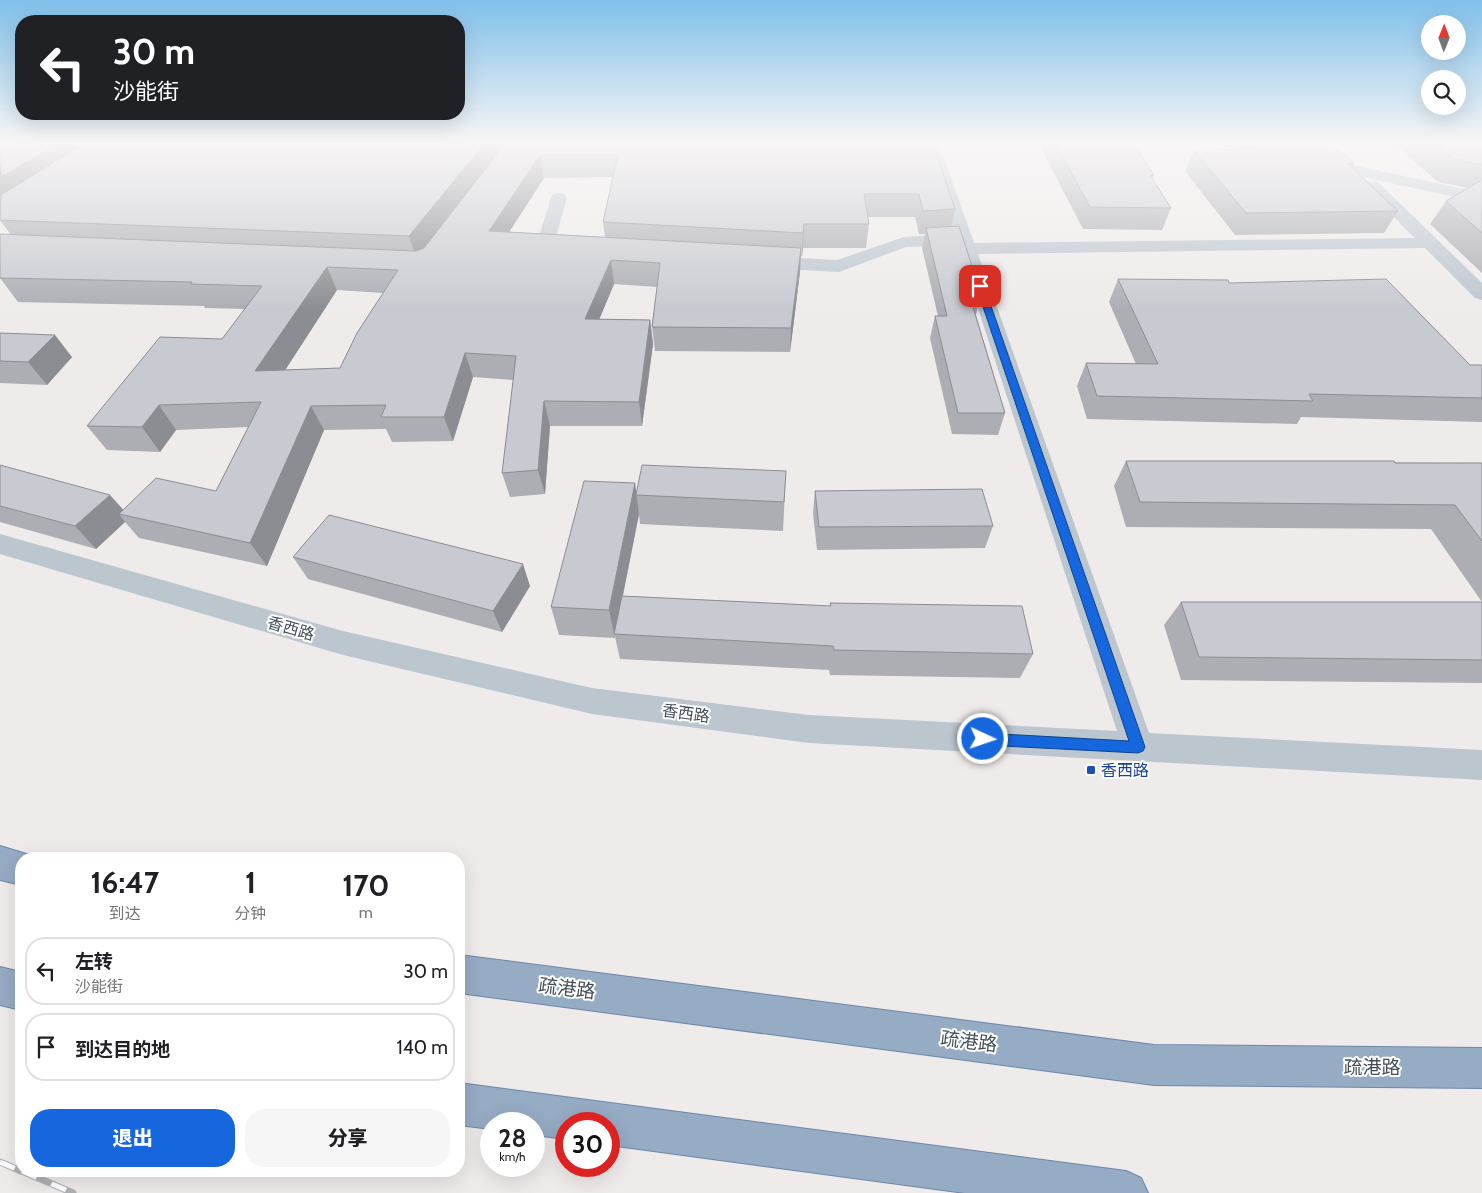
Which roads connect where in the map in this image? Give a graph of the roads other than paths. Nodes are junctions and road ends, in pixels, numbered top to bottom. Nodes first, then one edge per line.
1 (559, 200) edge
2 (950, 200) edge
3 (1385, 200) edge
4 (1429, 243) junction
5 (966, 244) junction
6 (582, 251) edge
7 (743, 261) edge
8 (1482, 294) edge
9 (0, 544) edge
10 (1138, 747) junction
11 (1482, 766) edge
12 (0, 863) edge
13 (15, 867) edge
14 (465, 975) edge
15 (0, 986) edge
16 (15, 990) edge
17 (1482, 1068) edge
18 (465, 1105) edge
19 (555, 1117) edge
20 (620, 1126) edge
21 (1126, 1193) edge

1 - 6 street
2 - 5 street
3 - 4 street
4 - 5 street
4 - 8 street
5 - 7 street
5 - 10 street
9 - 10 street, 香西路
10 - 11 street, 香西路
12 - 13 highway
14 - 17 highway, 疏港路
15 - 16 highway
18 - 19 highway
20 - 21 highway

